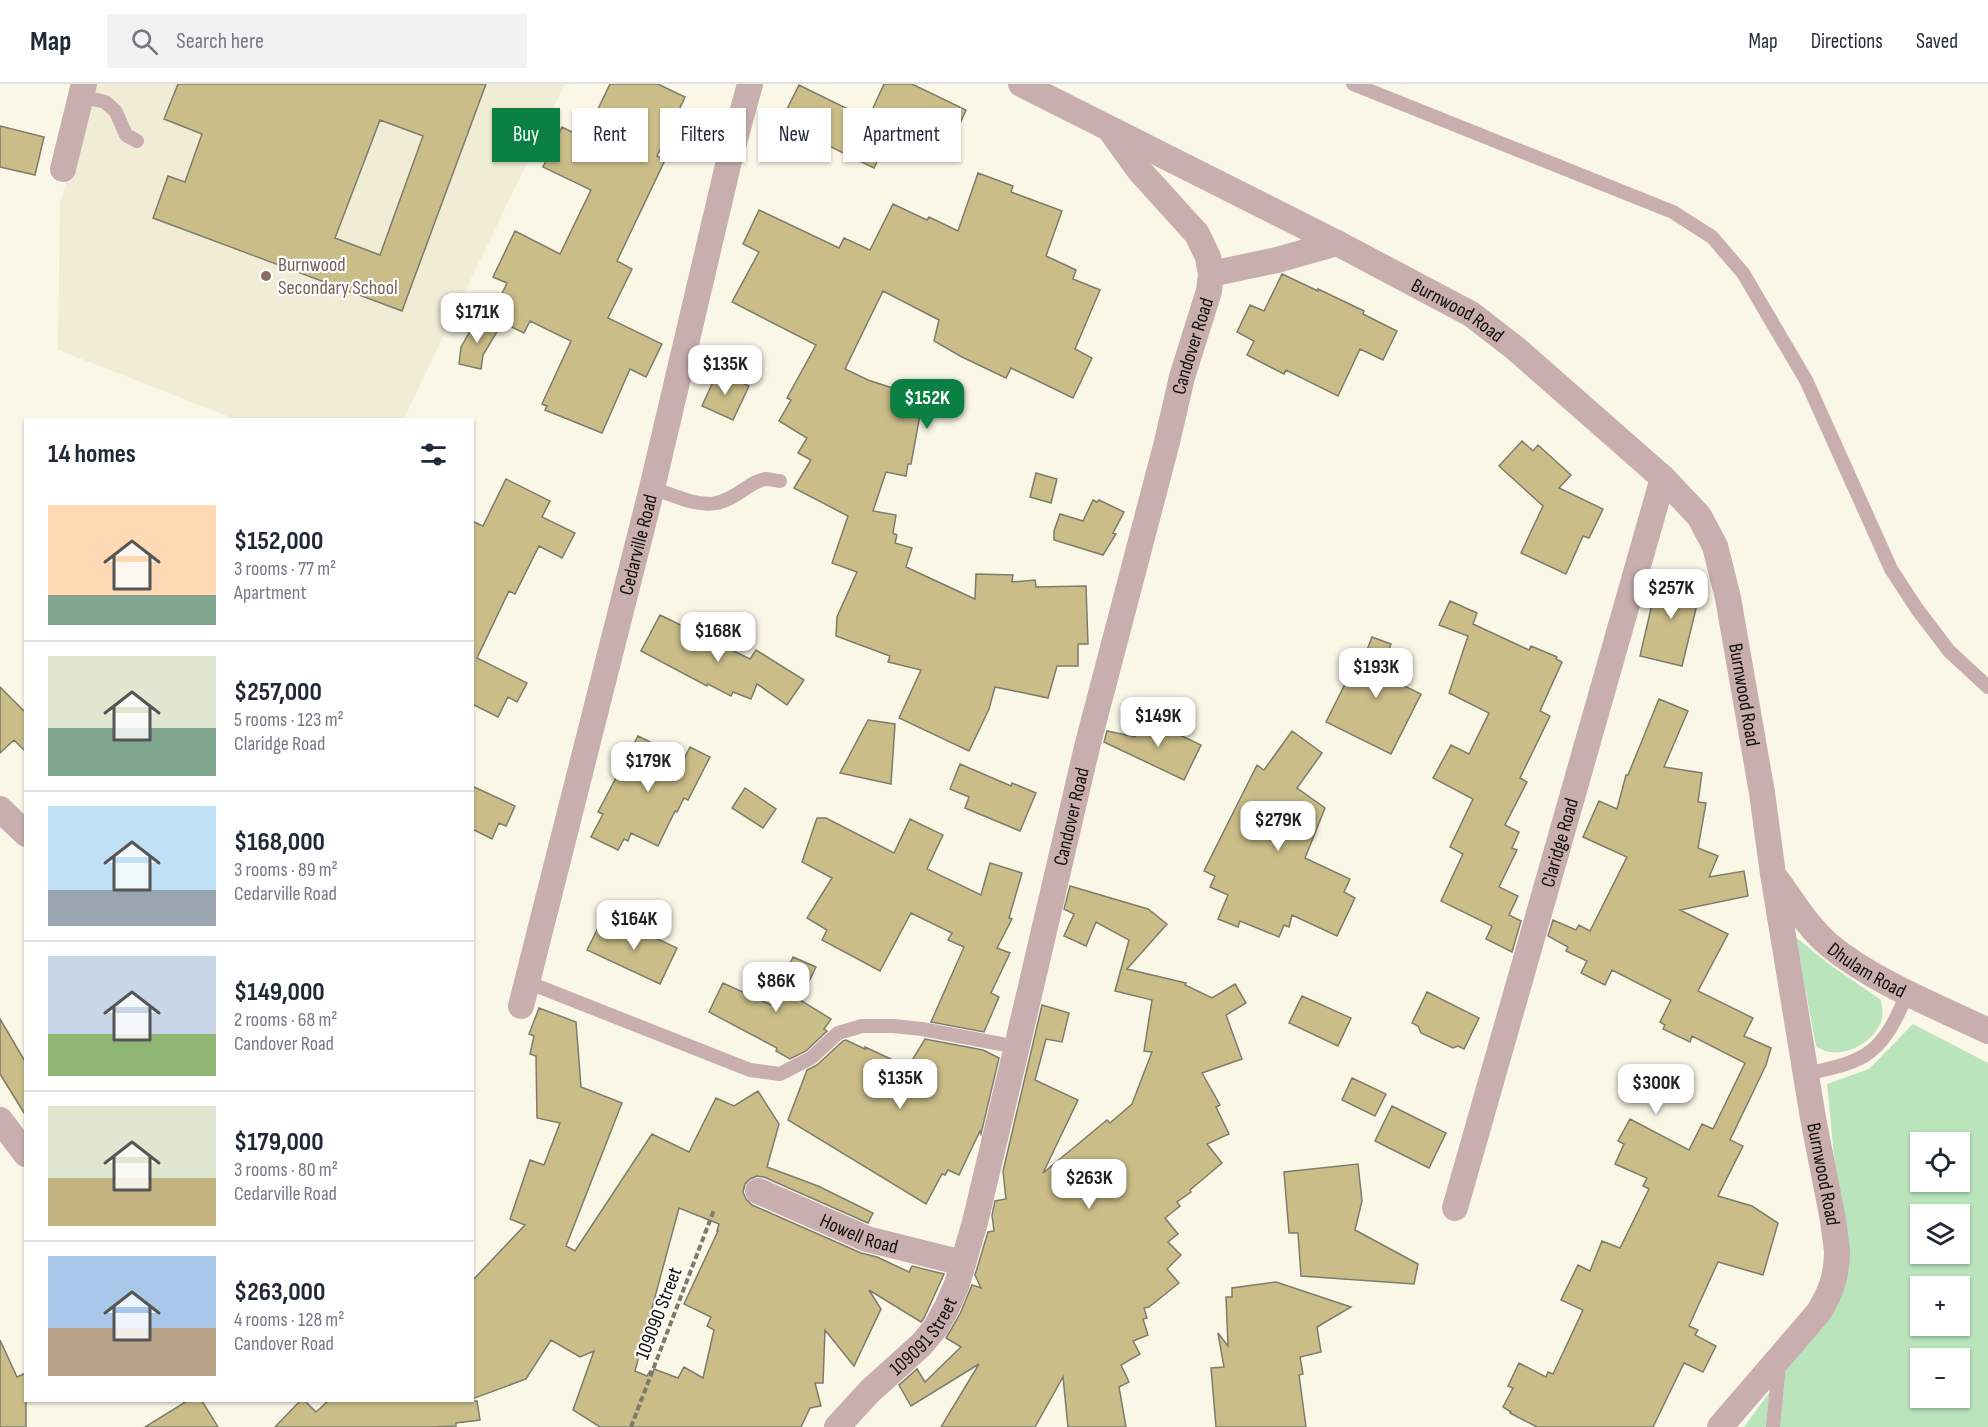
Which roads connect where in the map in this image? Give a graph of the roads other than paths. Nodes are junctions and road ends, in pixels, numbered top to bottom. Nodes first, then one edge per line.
1 (750, 84) edge
2 (1021, 84) edge
3 (1353, 84) edge
4 (82, 90) edge
5 (1109, 129) junction
6 (137, 141) dead end
7 (63, 169) dead end
8 (1336, 243) junction
9 (1211, 274) junction
10 (1663, 478) junction
11 (780, 482) dead end
12 (652, 488) junction
13 (1988, 687) edge
14 (0, 809) edge
15 (24, 831) edge
16 (1773, 874) junction
17 (1908, 992) junction
18 (524, 994) joint
19 (1988, 1031) edge
20 (1017, 1047) junction
21 (1806, 1074) junction
22 (0, 1120) edge
23 (24, 1151) edge
24 (758, 1191) dead end
25 (1455, 1208) dead end
26 (975, 1222) joint
27 (963, 1263) junction
28 (1780, 1356) junction
29 (837, 1427) edge
30 (1720, 1427) edge
31 (1773, 1427) edge

1 - 12 street, Cedarville Road
2 - 5 street, Burnwood Road
3 - 13 lane
4 - 6 lane
4 - 7 street
5 - 8 street, Burnwood Road
5 - 9 street, Candover Road
8 - 9 street, Candover Road
8 - 10 street, Burnwood Road
9 - 20 street, Candover Road
10 - 16 street, Burnwood Road
10 - 25 street, Claridge Road
11 - 12 lane
12 - 18 street, Cedarville Road
14 - 15 street
16 - 17 street, Dhulam Road
16 - 21 street, Burnwood Road
17 - 19 street, Dhulam Road
17 - 21 lane
18 - 20 lane
20 - 26 street, Candover Road
21 - 28 street, Burnwood Road
22 - 23 street
24 - 27 street, Howell Road
26 - 27 street, 109091 Street
27 - 29 street, 109091 Street
28 - 30 street, Burnwood Road
28 - 31 lane

